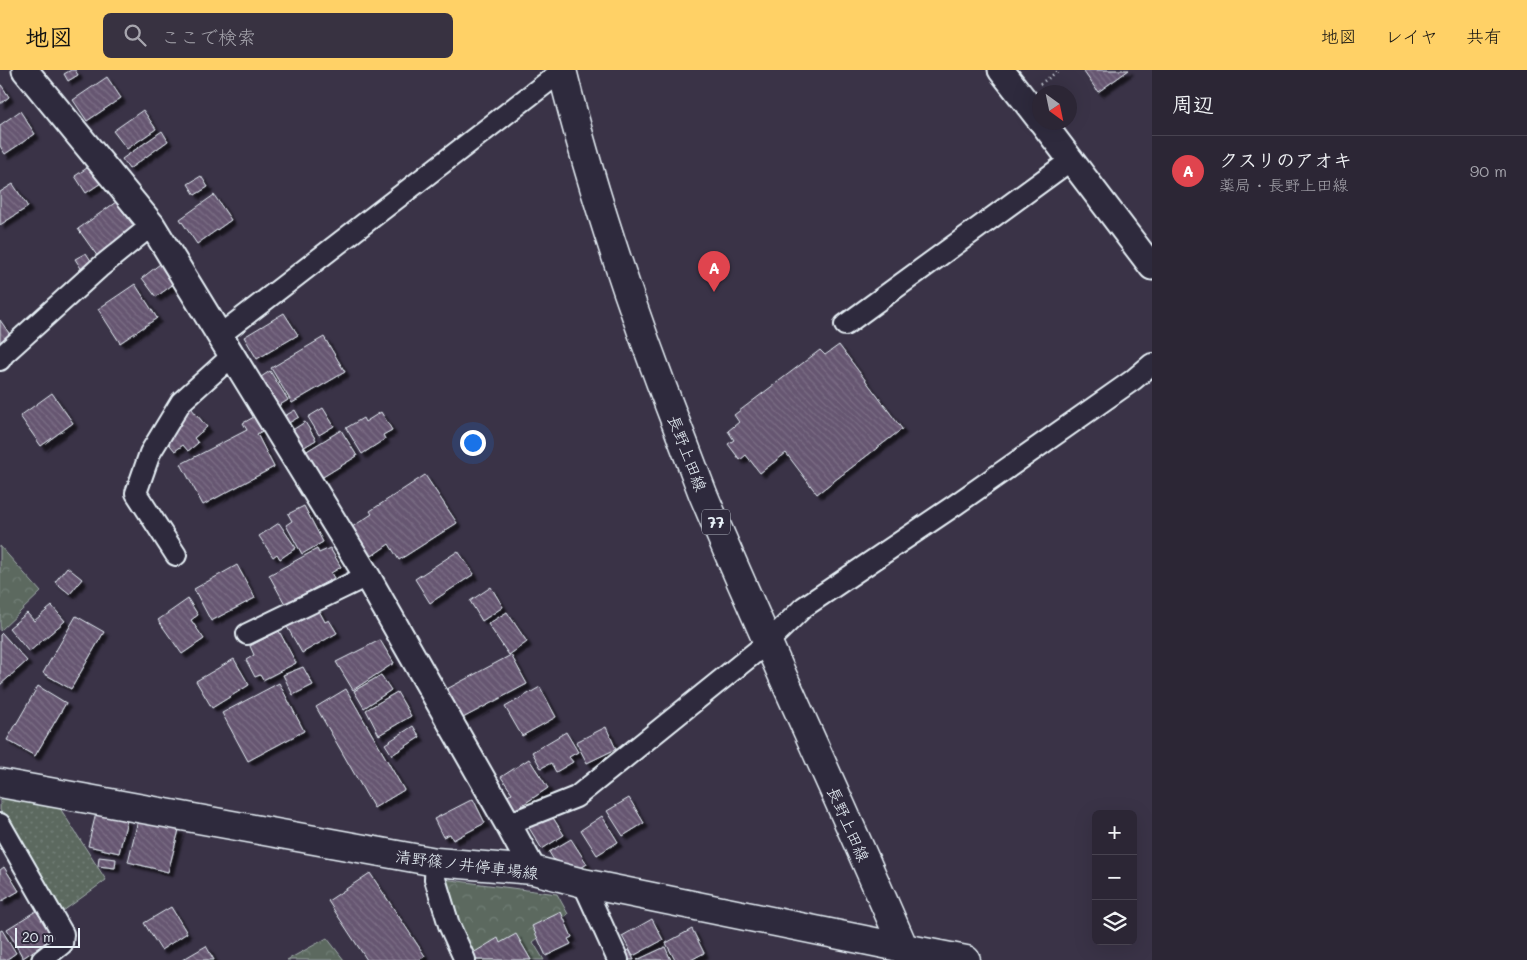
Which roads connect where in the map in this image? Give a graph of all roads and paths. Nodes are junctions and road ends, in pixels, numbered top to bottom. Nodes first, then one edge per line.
1 (25, 70) edge
2 (562, 70) edge
3 (1001, 70) edge
4 (1032, 110) edge
5 (1048, 130) edge
6 (1071, 160) junction
7 (152, 225) junction
8 (1152, 267) edge
9 (845, 325) dead end
10 (226, 346) junction
11 (0, 360) edge
12 (1152, 364) edge
13 (176, 556) dead end
14 (367, 576) junction
15 (247, 634) dead end
16 (768, 642) junction
17 (0, 783) edge
18 (0, 824) edge
19 (508, 824) junction
20 (436, 862) junction
21 (533, 870) junction
22 (583, 884) junction
23 (906, 954) edge
24 (42, 960) edge
25 (465, 960) edge
26 (618, 960) edge
27 (966, 960) edge

1 - 7 street
2 - 10 street
2 - 16 main road, 長野上田線 / 77
3 - 4 street
5 - 6 street
6 - 8 street
6 - 9 street
7 - 10 street
7 - 11 street
10 - 13 street
10 - 14 street
12 - 16 street
14 - 15 street
14 - 19 street
16 - 19 street
16 - 23 main road, 長野上田線 / 77
17 - 20 main road, 清野篠ノ井停車場線
18 - 24 street
19 - 21 street
20 - 21 main road, 清野篠ノ井停車場線
20 - 25 street
21 - 22 main road, 清野篠ノ井停車場線
22 - 23 main road, 清野篠ノ井停車場線
22 - 26 street
23 - 27 main road, 清野篠ノ井停車場線

